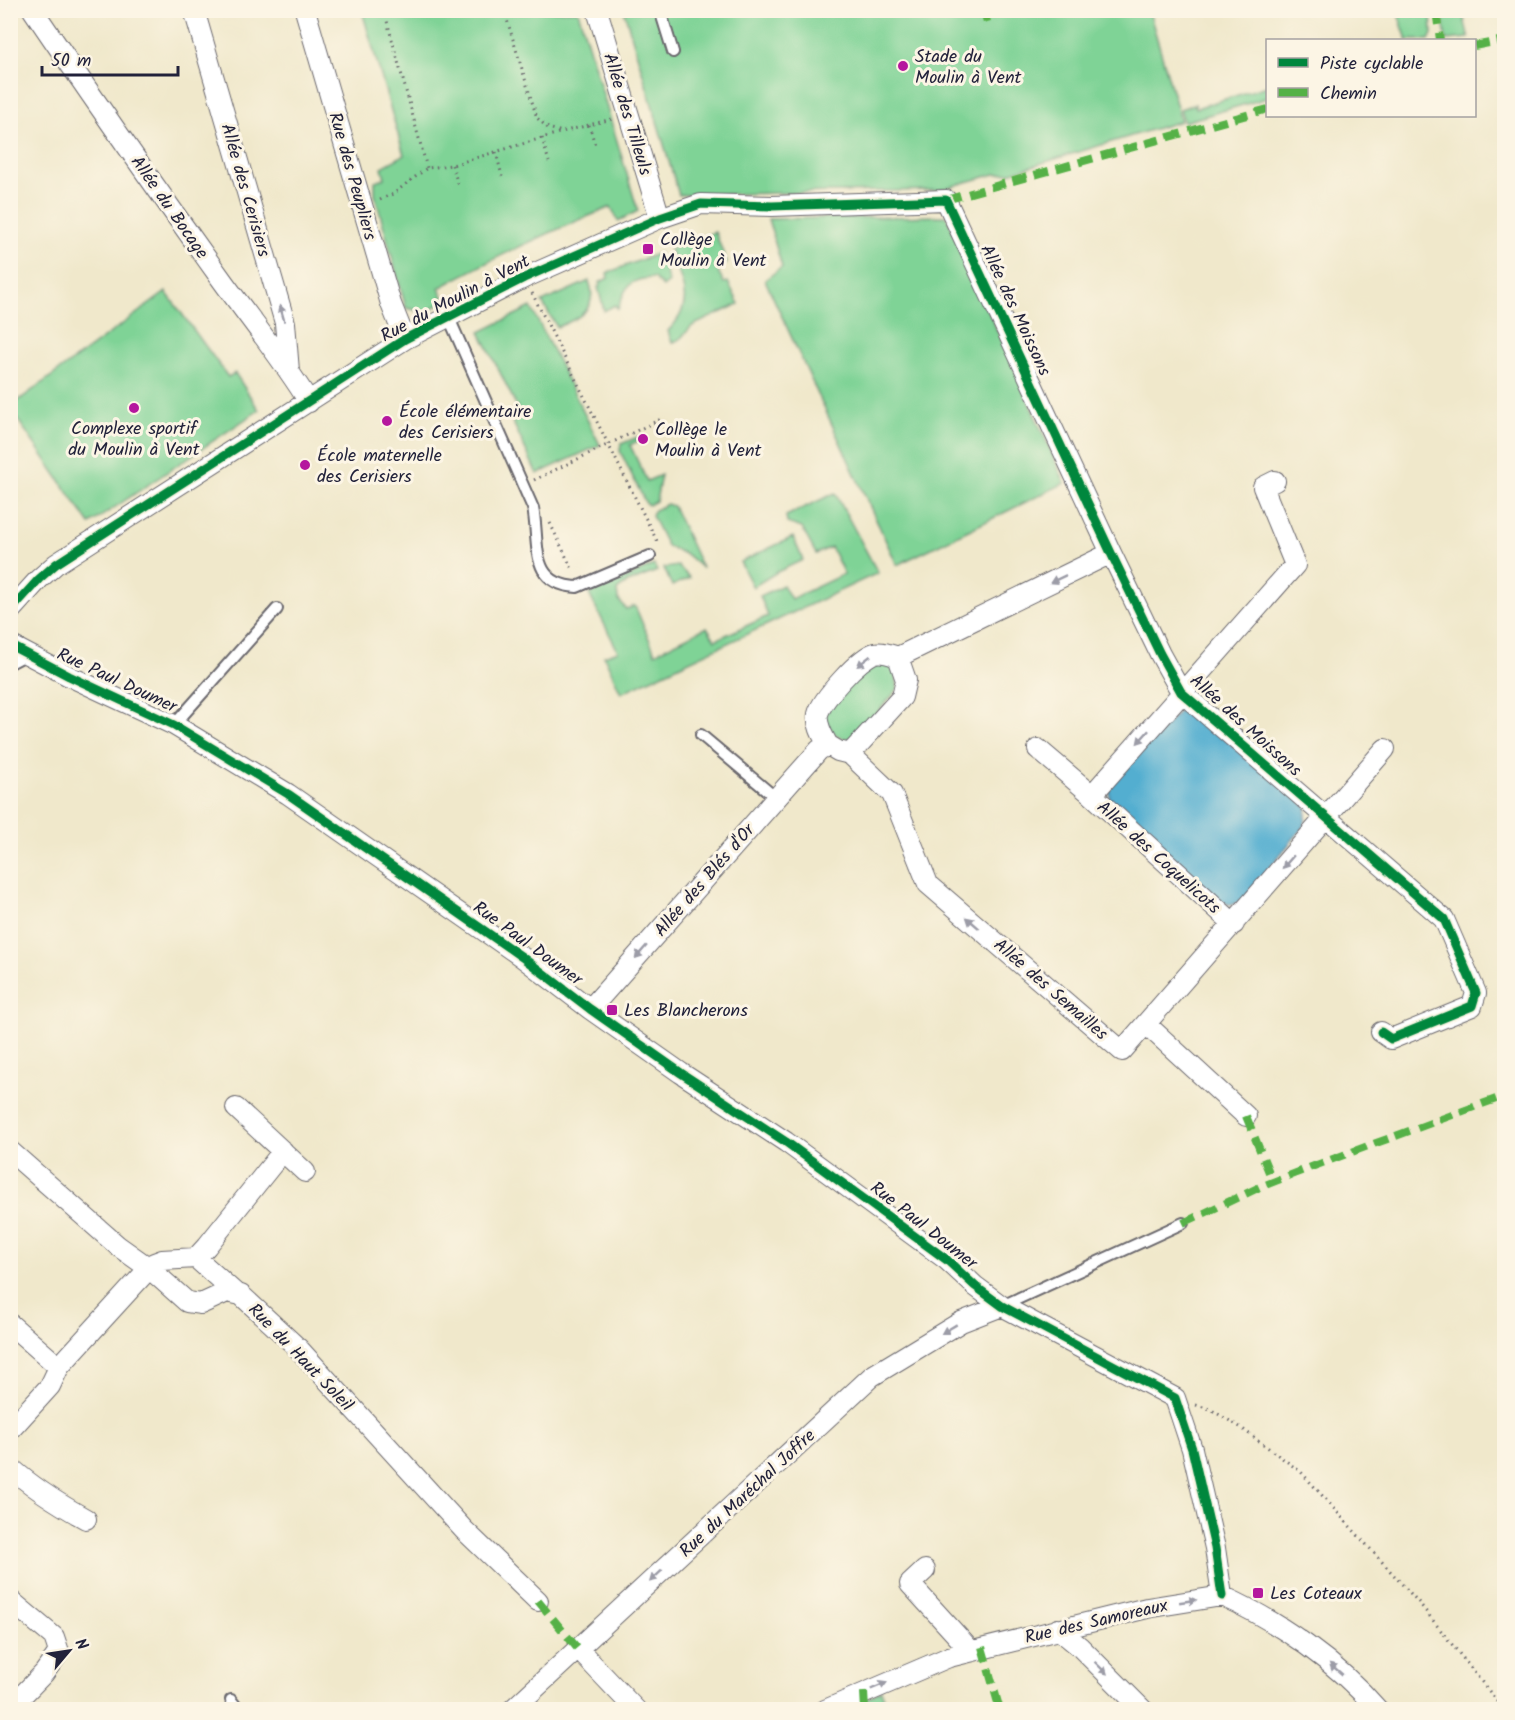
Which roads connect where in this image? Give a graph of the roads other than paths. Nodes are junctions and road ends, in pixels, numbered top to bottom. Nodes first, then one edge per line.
1 (33, 10) edge
2 (194, 10) edge
3 (305, 10) edge
4 (597, 10) edge
5 (660, 10) edge
6 (673, 52) dead end
7 (946, 200) joint
8 (660, 218) junction
9 (449, 318) junction
10 (405, 339) junction
11 (289, 371) junction
12 (309, 402) junction
13 (1275, 481) dead end
14 (1111, 553) junction
15 (650, 556) dead end
16 (277, 609) dead end
17 (10, 611) edge
18 (16, 654) edge
19 (898, 657) junction
20 (1181, 692) junction
21 (174, 725) junction
22 (701, 735) dead end
23 (823, 748) junction
24 (1038, 749) dead end
25 (1385, 749) dead end
26 (850, 754) junction
27 (1092, 795) junction
28 (776, 798) junction
29 (1326, 818) junction
30 (1234, 924) junction
31 (590, 1009) junction
32 (1146, 1024) junction
33 (1381, 1032) dead end
34 (236, 1108) dead end
35 (1246, 1116) dead end
36 (10, 1151) edge
37 (283, 1151) junction
38 (305, 1172) dead end
39 (1183, 1223) dead end
40 (195, 1258) junction
41 (149, 1268) junction
42 (234, 1292) junction
43 (1002, 1306) junction
44 (10, 1324) edge
45 (59, 1367) junction
46 (10, 1430) edge
47 (10, 1467) edge
48 (86, 1520) dead end
49 (925, 1570) dead end
50 (1222, 1596) junction
51 (10, 1600) edge
52 (538, 1601) dead end
53 (1058, 1629) junction
54 (578, 1649) junction
55 (971, 1651) junction
56 (231, 1700) dead end
57 (10, 1708) edge
58 (239, 1710) edge
59 (512, 1710) edge
60 (636, 1710) edge
61 (825, 1710) edge
62 (1143, 1710) edge
63 (1378, 1710) edge

1 - 11 street, Allée du Bocage
11 -> 2 street, Allée des Cerisiers
3 - 10 street, Rue des Peupliers
4 - 8 street, Allée des Tilleuls
5 - 6 lane
7 - 8 street, Rue du Moulin à Vent
7 - 14 street, Allée des Moissons
8 - 9 street, Rue du Moulin à Vent
9 - 10 street, Rue du Moulin à Vent
9 - 15 lane
10 - 12 street, Rue du Moulin à Vent
11 - 12 street, Allée du Bocage
12 - 17 street, Rue du Moulin à Vent
13 - 20 street, Allée des Coquelicots
14 -> 19 street
14 - 20 street, Allée des Moissons
16 - 21 lane
18 - 21 street, Rue Paul Doumer
19 -> 23 street
19 - 26 street
20 -> 27 street, Allée des Coquelicots
20 - 29 street, Allée des Moissons
21 - 31 street, Rue Paul Doumer
22 - 28 lane
23 - 26 street, Allée des Semailles
23 - 28 street, Allée des Blés d'Or
24 - 27 street
25 - 29 street, Allée des Semailles
32 -> 26 street, Allée des Semailles
27 - 30 street, Allée des Coquelicots
28 -> 31 street, Allée des Blés d'Or
29 -> 30 street, Allée des Semailles
29 - 33 street, Allée des Moissons
30 - 32 street, Allée des Semailles
31 - 43 street, Rue Paul Doumer
32 - 35 street
34 - 37 street
36 - 41 street, Rue du Haut Soleil
37 - 38 street
37 - 40 street
39 - 43 lane
40 - 41 street
40 - 42 street, Rue du Haut Soleil
41 - 42 street, Rue du Haut Soleil
41 - 45 street
42 - 52 street, Rue du Haut Soleil
43 - 50 street, Rue Paul Doumer
43 -> 54 street, Rue du Maréchal Joffre
44 - 45 street
45 - 46 street
47 - 48 street
49 - 55 street
53 -> 50 street, Rue des Samoreaux
63 -> 50 street
51 - 57 street
53 - 55 street, Rue des Samoreaux
53 -> 62 street
54 - 59 street, Rue du Maréchal Joffre
54 - 60 street
61 -> 55 street, Rue des Samoreaux
56 - 58 lane

